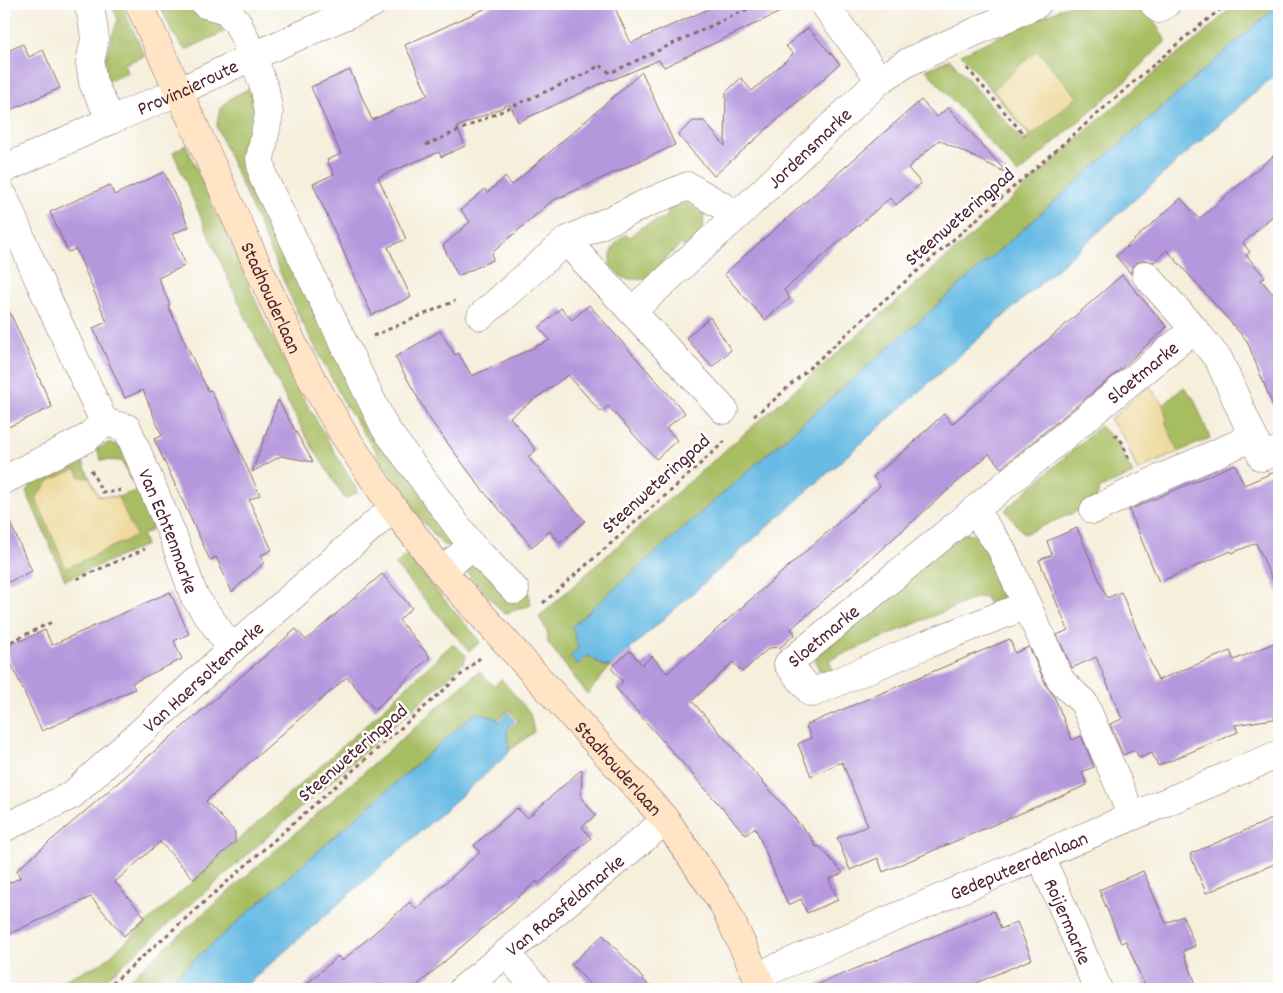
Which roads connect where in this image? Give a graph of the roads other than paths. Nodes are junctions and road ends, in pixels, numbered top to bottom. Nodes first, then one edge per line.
1 (87, 4) edge
2 (139, 4) edge
3 (205, 4) edge
4 (372, 4) edge
5 (824, 4) edge
6 (1037, 4) edge
7 (1154, 4) edge
8 (1166, 4) edge
9 (253, 56) junction
10 (880, 80) junction
11 (180, 91) junction
12 (111, 120) junction
13 (4, 169) edge
14 (4, 197) edge
15 (738, 215) junction
16 (566, 241) junction
17 (1146, 275) dead end
18 (632, 311) junction
19 (486, 312) road end
20 (1194, 329) junction
21 (104, 422) junction
22 (728, 422) road end
23 (1253, 437) junction
24 (1279, 450) edge
25 (4, 480) edge
26 (394, 508) junction
27 (974, 510) junction
28 (1094, 510) dead end
29 (472, 546) junction
30 (442, 571) junction
31 (515, 590) dead end
32 (1027, 605) junction
33 (232, 649) junction
34 (1279, 754) edge
35 (1132, 816) junction
36 (666, 820) junction
37 (4, 828) edge
38 (1040, 855) junction
39 (506, 954) junction
40 (760, 983) edge
41 (463, 989) edge
42 (537, 989) edge
43 (1098, 989) edge

1 - 12 street
2 - 11 street, Stadhouderlaan
3 - 9 street
4 - 9 street, Provincieroute
5 - 10 street
6 - 10 street, Jordensmarke
7 - 8 street
9 - 11 street, Provincieroute
9 - 29 street
10 - 15 street, Jordensmarke
11 - 12 street, Provincieroute
11 - 26 street, Stadhouderlaan
12 - 13 street, Provincieroute
14 - 21 street
15 - 16 street
15 - 18 street, Jordensmarke
16 - 18 street
16 - 19 street
17 - 20 street, Sloetmarke
18 - 22 street
20 - 23 street, Sloetmarke
20 - 27 street, Sloetmarke
21 - 25 street
21 - 33 street, Van Echtenmarke
23 - 24 street, Sloetmarke
23 - 28 street
26 - 30 street, Stadhouderlaan
26 - 33 street, Van Haersoltemarke
27 - 32 street
27 - 32 street, Sloetmarke
29 - 30 street
29 - 31 street
30 - 36 street, Stadhouderlaan
32 - 35 street
33 - 37 street, Van Haersoltemarke
34 - 35 street, Gedeputeerdenlaan
35 - 38 street, Gedeputeerdenlaan
36 - 39 street, Van Raasfeldmarke
36 - 40 street, Stadhouderlaan
38 - 40 street, Gedeputeerdenlaan
38 - 43 street, Roijermarke
39 - 41 street, Van Raasfeldmarke
39 - 42 street

